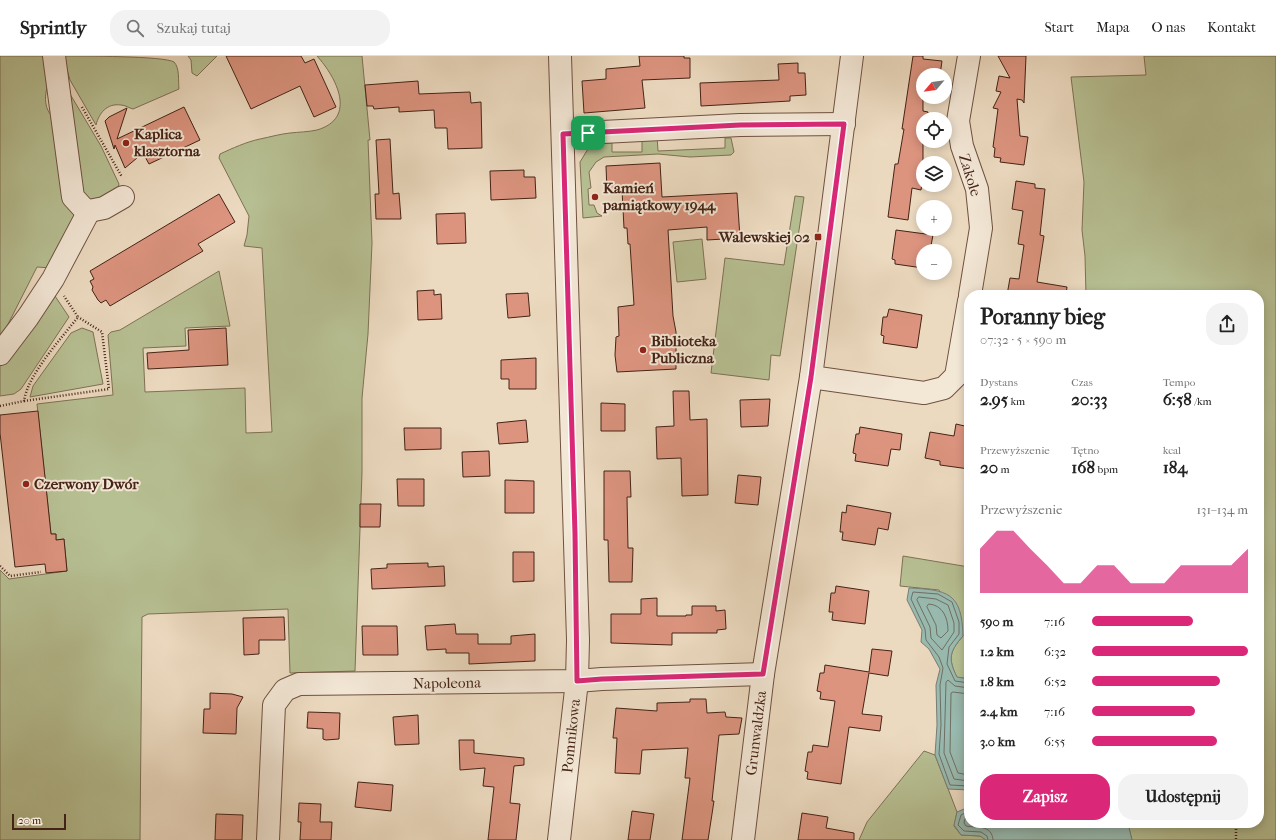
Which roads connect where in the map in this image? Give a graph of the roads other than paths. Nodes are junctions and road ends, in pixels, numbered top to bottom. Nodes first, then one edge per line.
1 (54, 56) edge
2 (560, 56) edge
3 (852, 56) edge
4 (969, 56) edge
5 (844, 124) junction
6 (563, 134) junction
7 (123, 197) road end
8 (89, 211) junction
9 (971, 290) edge
10 (964, 330) edge
11 (0, 354) edge
12 (811, 377) junction
13 (763, 674) junction
14 (577, 681) junction
15 (268, 840) edge
16 (559, 840) edge
17 (743, 840) edge

1 - 8 street
2 - 6 street, Pomnikowa
3 - 5 street, Grunwaldzka
4 - 9 street, Zakole
5 - 6 street
5 - 12 street, Grunwaldzka
6 - 14 street, Pomnikowa
7 - 8 street
8 - 11 street
10 - 12 street
12 - 13 street, Grunwaldzka
13 - 14 street, Napoleona
13 - 17 street, Grunwaldzka
14 - 15 street, Napoleona
14 - 16 street, Pomnikowa

